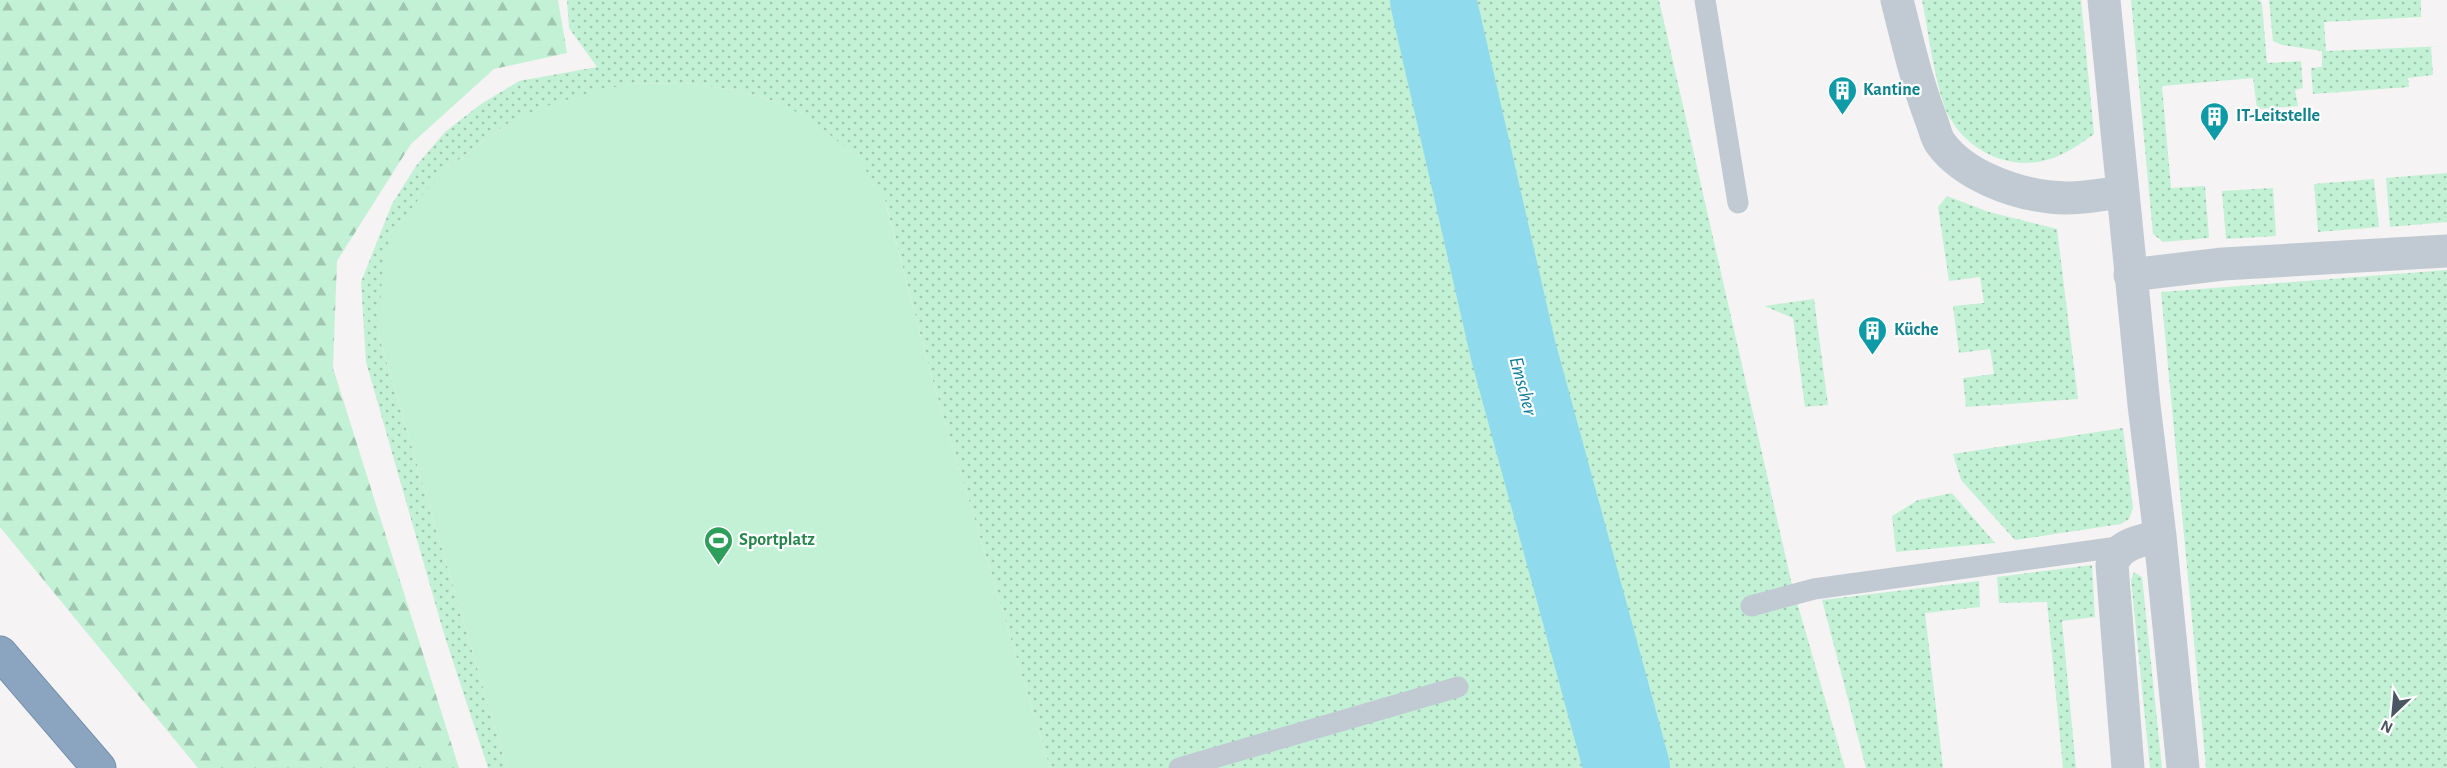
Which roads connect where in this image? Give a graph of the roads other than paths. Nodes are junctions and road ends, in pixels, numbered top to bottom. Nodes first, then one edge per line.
1 (1705, 0) edge
2 (1898, 0) edge
3 (2104, 0) edge
4 (2122, 192) junction
5 (1738, 203) dead end
6 (2447, 251) edge
7 (2130, 275) junction
8 (2160, 536) junction
9 (2125, 546) junction
10 (1751, 606) dead end
11 (0, 653) edge
12 (1458, 687) dead end
13 (99, 768) edge
14 (1179, 768) edge
15 (2128, 768) edge
16 (2183, 768) edge

1 - 5 lane
2 - 4 street
3 - 4 street
4 - 7 street
6 - 7 street
7 - 8 street
8 - 9 street
8 - 16 street
9 - 10 lane
9 - 15 street
11 - 13 highway
12 - 14 lane

